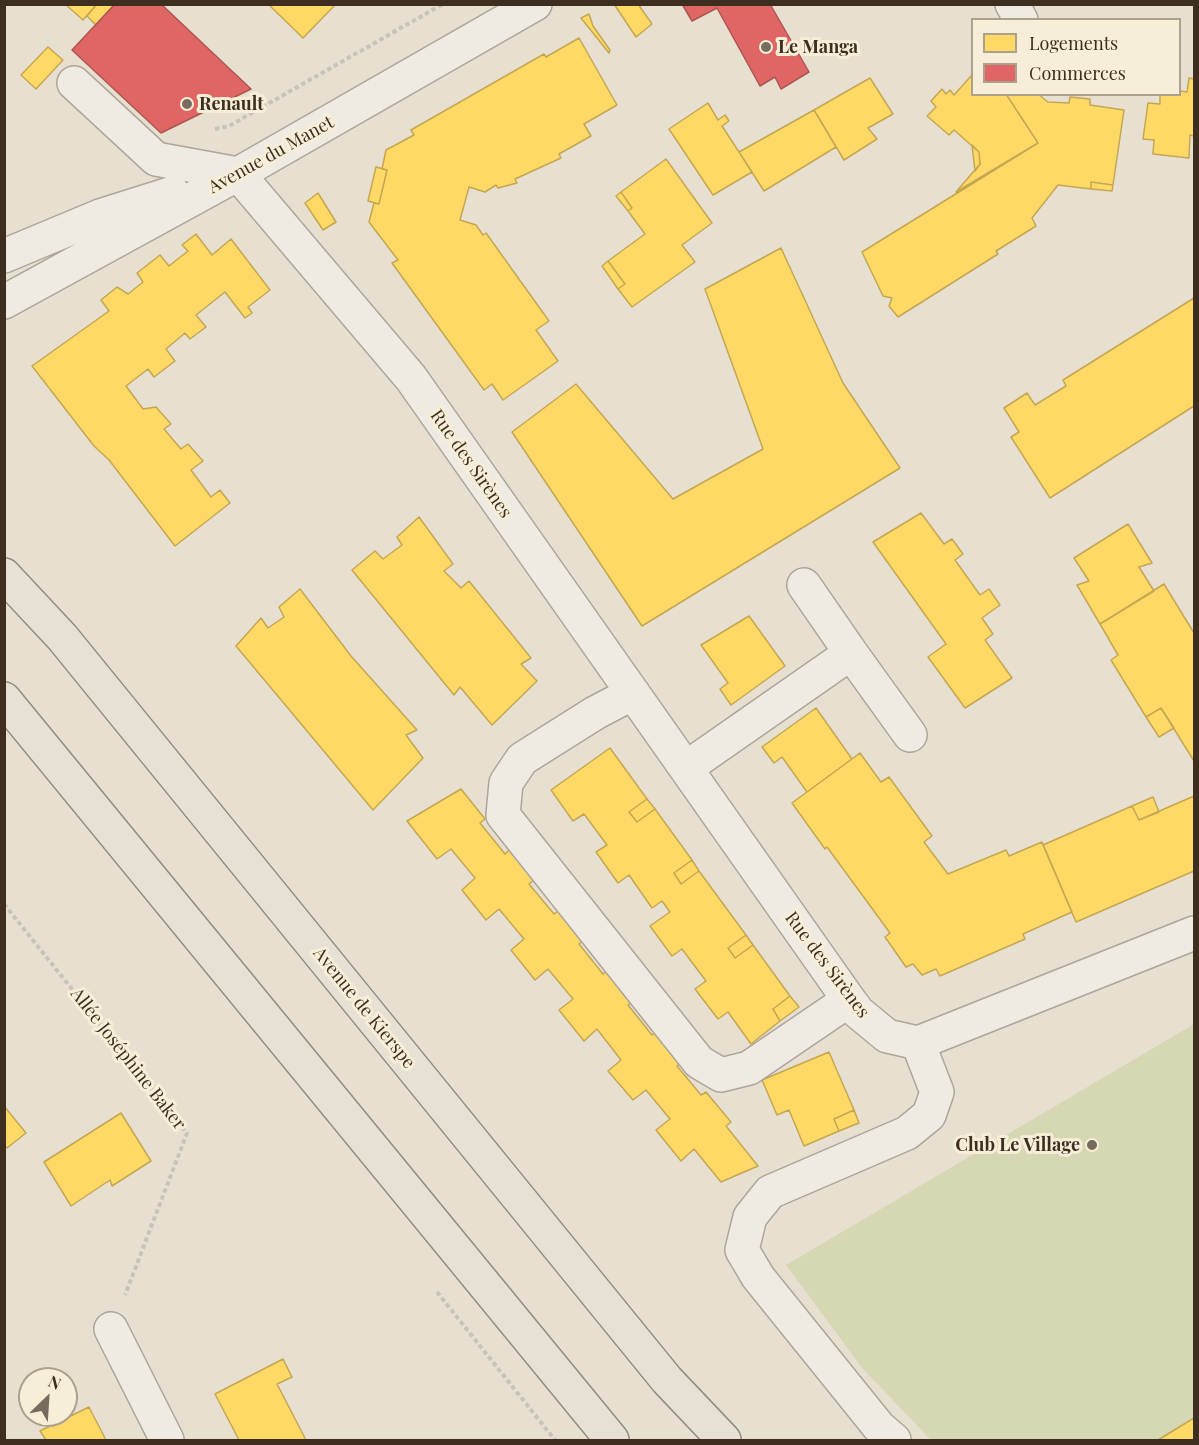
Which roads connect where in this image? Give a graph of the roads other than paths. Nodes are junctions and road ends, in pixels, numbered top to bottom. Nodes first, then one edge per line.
1 (535, 4) edge
2 (1012, 4) edge
3 (1020, 18) edge
4 (74, 83) dead end
5 (238, 174) junction
6 (4, 256) edge
7 (4, 302) edge
8 (4, 575) edge
9 (804, 585) dead end
10 (851, 653) junction
11 (633, 693) junction
12 (4, 699) edge
13 (910, 735) dead end
14 (686, 768) junction
15 (1194, 933) edge
16 (849, 1000) junction
17 (918, 1043) junction
18 (111, 1329) road end
19 (167, 1440) edge
20 (612, 1440) edge
21 (724, 1440) edge
22 (894, 1440) edge

1 - 5 street, Avenue du Manet
2 - 3 street
4 - 5 street
5 - 6 street
5 - 7 street, Avenue du Manet
5 - 11 street, Rue des Sirènes
8 - 21 main road, Avenue de Kierspe
9 - 10 street
10 - 13 street
10 - 14 street
11 - 14 street, Rue des Sirènes
11 - 16 street
12 - 20 main road
14 - 16 street, Rue des Sirènes
15 - 17 street
16 - 17 street, Rue des Sirènes
17 - 22 street
18 - 19 street

